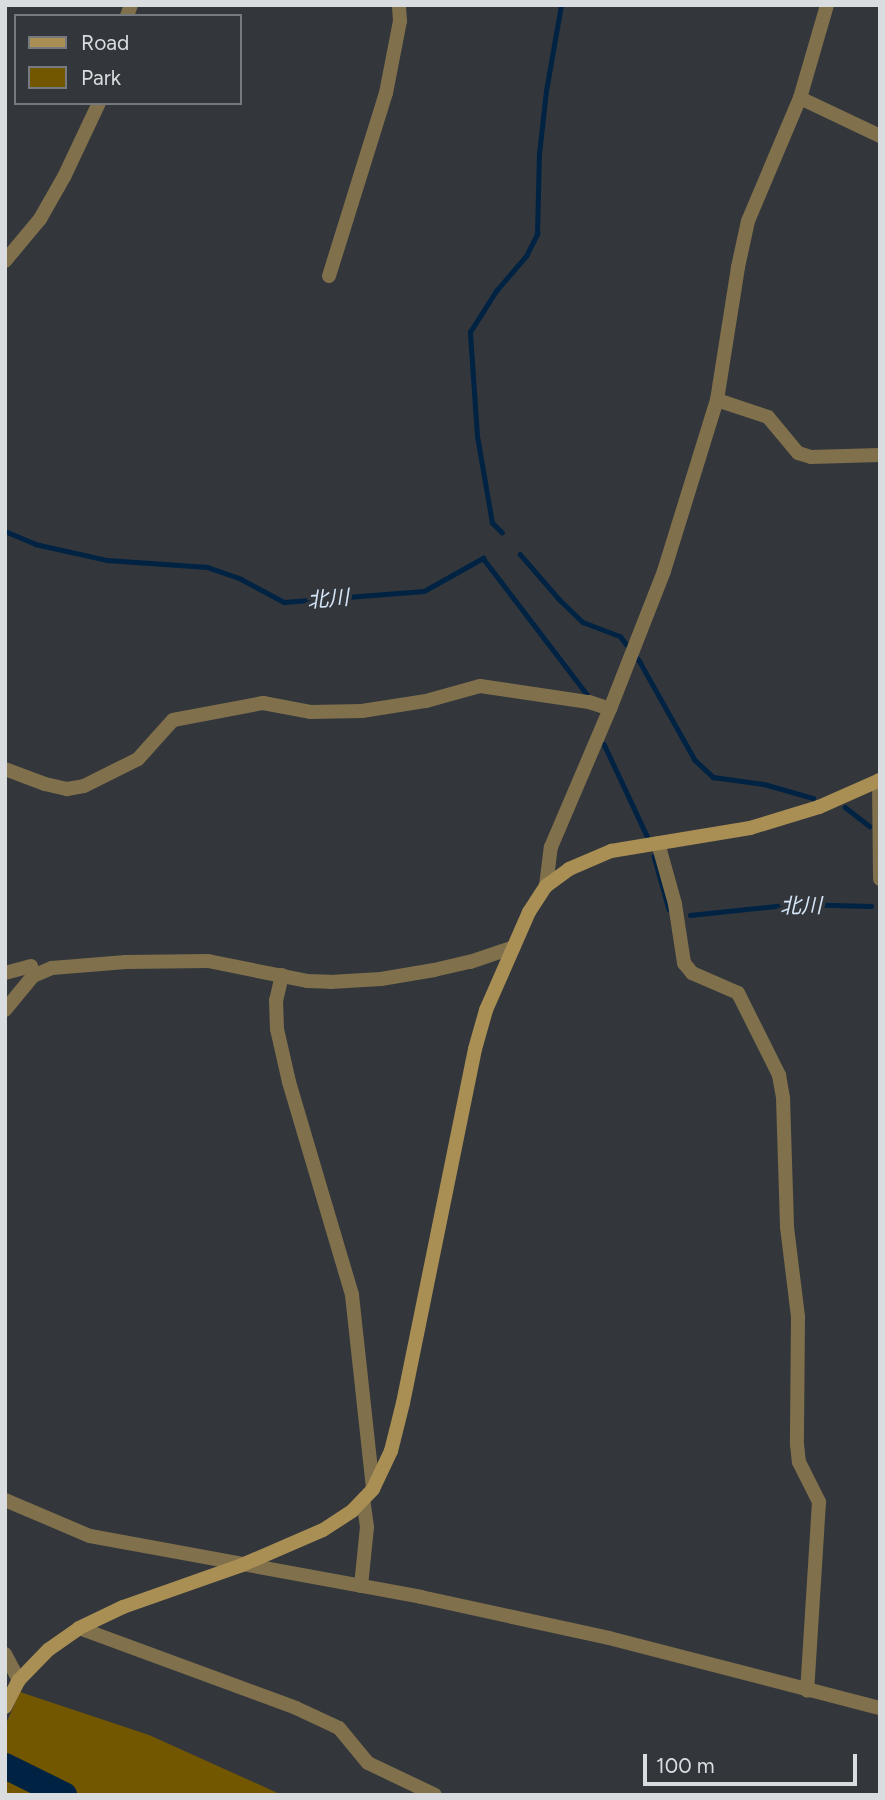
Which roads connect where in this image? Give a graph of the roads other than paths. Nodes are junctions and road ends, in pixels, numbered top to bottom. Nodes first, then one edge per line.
1 (398, 5) edge
2 (827, 5) edge
3 (800, 98) junction
4 (98, 105) edge
5 (880, 136) edge
6 (5, 261) edge
7 (329, 276) dead end
8 (717, 400) junction
9 (880, 454) edge
10 (610, 709) junction
11 (5, 769) edge
12 (880, 780) edge
13 (658, 843) junction
14 (880, 879) edge
15 (546, 886) junction
16 (514, 947) junction
17 (31, 967) dead end
18 (5, 973) edge
19 (282, 975) junction
20 (5, 1010) edge
21 (373, 1489) junction
22 (5, 1500) edge
23 (363, 1500) junction
24 (243, 1565) junction
25 (361, 1586) junction
26 (79, 1628) junction
27 (5, 1654) edge
28 (19, 1680) junction
29 (807, 1691) junction
30 (5, 1707) edge
31 (880, 1708) edge
32 (435, 1795) edge

1 - 7 street
2 - 3 street
3 - 5 street
3 - 8 street
4 - 6 street
8 - 9 street
8 - 10 street
10 - 11 street
10 - 15 street
12 - 13 street
12 - 14 street
13 - 15 street
13 - 29 street
15 - 16 street
16 - 19 street
16 - 21 street
17 - 18 street
19 - 20 street
19 - 21 street
21 - 23 street
22 - 24 street
23 - 24 street
23 - 25 street
24 - 25 street
24 - 26 street
25 - 29 street
26 - 28 street
26 - 32 street
27 - 28 street
28 - 30 street
29 - 31 street

